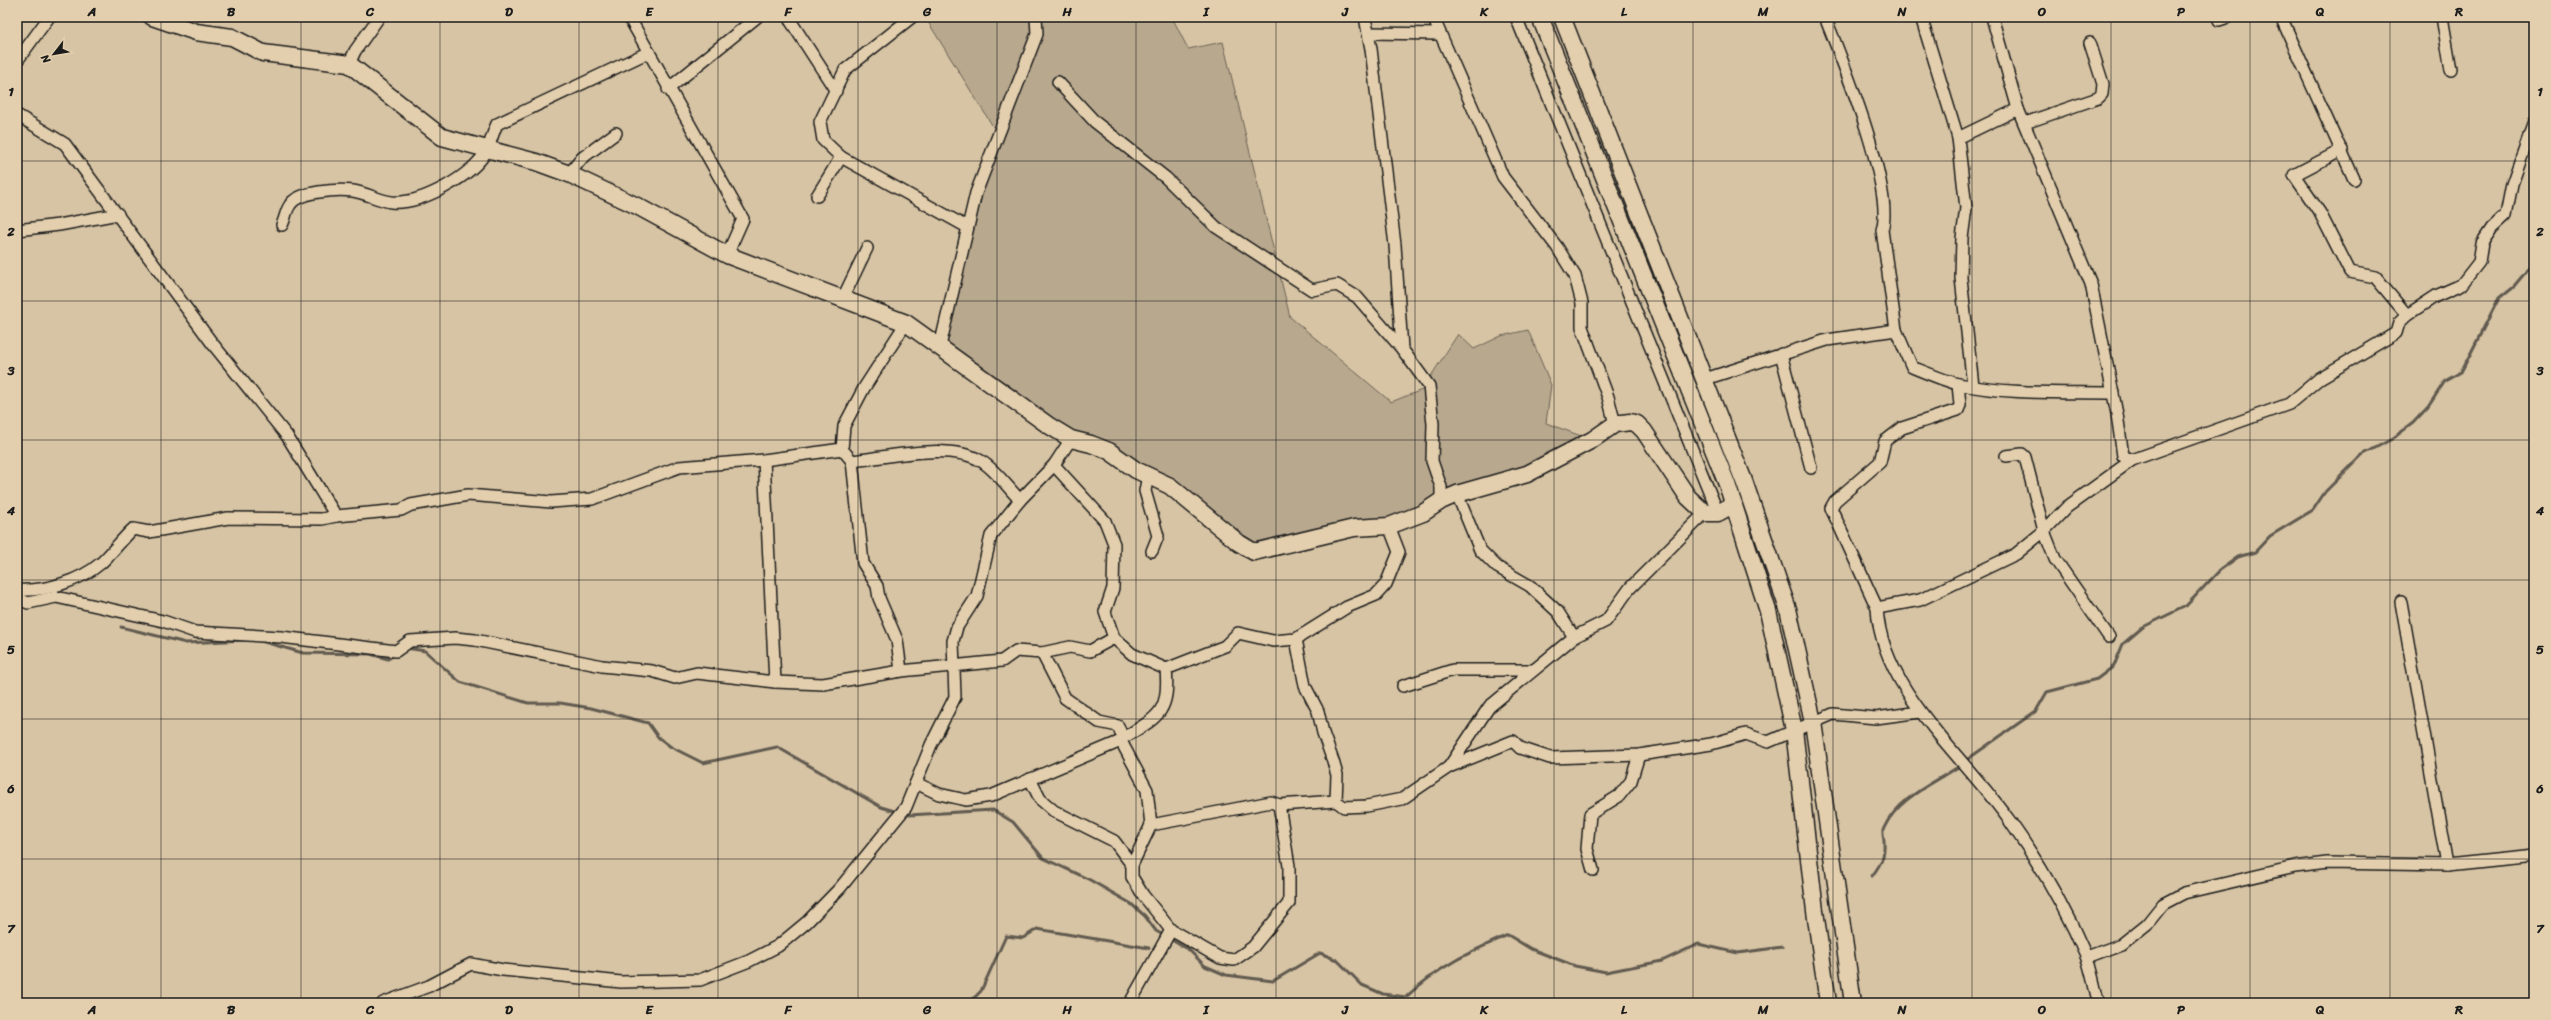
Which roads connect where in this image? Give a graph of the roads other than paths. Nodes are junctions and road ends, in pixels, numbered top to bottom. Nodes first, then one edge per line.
1 (49, 17) edge
2 (152, 17) edge
3 (379, 17) edge
4 (629, 17) edge
5 (757, 17) edge
6 (788, 17) edge
7 (912, 17) edge
8 (1036, 17) edge
9 (1365, 17) edge
10 (1433, 17) edge
11 (1516, 17) edge
12 (1540, 17) edge
13 (1562, 17) edge
14 (1825, 17) edge
15 (1921, 17) edge
16 (1992, 17) edge
17 (2281, 17) edge
18 (2442, 17) edge
19 (1368, 33) junction
20 (1440, 34) junction
21 (2090, 43) dead end
22 (649, 52) junction
23 (17, 60) edge
24 (349, 64) junction
25 (2451, 70) dead end
26 (1058, 82) dead end
27 (668, 89) junction
28 (836, 91) junction
29 (2018, 109) junction
30 (17, 115) edge
31 (2534, 122) edge
32 (2026, 124) junction
33 (616, 133) dead end
34 (1958, 138) junction
35 (487, 150) junction
36 (2342, 150) junction
37 (841, 157) junction
38 (569, 174) junction
39 (2354, 178) dead end
40 (817, 196) dead end
41 (118, 214) junction
42 (282, 225) dead end
43 (967, 227) junction
44 (17, 230) edge
45 (867, 248) dead end
46 (727, 255) junction
47 (842, 300) junction
48 (2407, 315) junction
49 (906, 323) junction
50 (1896, 330) junction
51 (940, 346) junction
52 (1402, 349) junction
53 (1781, 354) junction
54 (1705, 379) junction
55 (1958, 384) junction
56 (1973, 386) junction
57 (2113, 393) junction
58 (1615, 424) junction
59 (1071, 439) junction
60 (842, 449) junction
61 (2006, 456) dead end
62 (764, 460) junction
63 (852, 460) junction
64 (2132, 460) junction
65 (1054, 465) junction
66 (1811, 468) dead end
67 (1148, 475) junction
68 (1457, 494) junction
69 (1020, 500) junction
70 (1441, 501) junction
71 (1734, 504) junction
72 (1711, 513) junction
73 (336, 516) junction
74 (1389, 526) junction
75 (2044, 531) junction
76 (1152, 551) dead end
77 (17, 590) edge
78 (17, 598) edge
79 (2401, 602) dead end
80 (1877, 608) junction
81 (1574, 637) junction
82 (2109, 637) dead end
83 (1114, 638) junction
84 (1296, 639) junction
85 (1042, 653) junction
86 (954, 666) junction
87 (1166, 669) junction
88 (1533, 670) junction
89 (901, 671) junction
90 (774, 682) junction
91 (1403, 686) dead end
92 (1920, 712) junction
93 (1813, 722) junction
94 (1794, 730) junction
95 (1122, 740) junction
96 (1639, 755) junction
97 (1450, 767) junction
98 (1030, 779) junction
99 (916, 783) junction
100 (1336, 801) junction
101 (1279, 805) junction
102 (1151, 825) junction
103 (2534, 856) edge
104 (1132, 865) junction
105 (2447, 865) junction
106 (1593, 870) dead end
107 (1168, 935) junction
108 (2087, 957) junction
109 (383, 1003) edge
110 (1130, 1003) edge
111 (1828, 1003) edge
112 (1853, 1003) edge
113 (2099, 1003) edge

1 - 23 street
2 - 24 main road
3 - 24 street
4 - 22 street
5 - 27 street
6 - 28 street
7 - 28 street
8 - 43 street
9 - 19 street
10 - 20 street
11 - 72 street
12 - 71 main road
13 - 54 main road
14 - 50 street
15 - 34 street
16 - 29 street
17 - 36 street
18 - 25 street
19 - 20 street
19 - 52 street
20 - 58 street
21 - 32 street
22 - 27 street
22 - 35 street
24 - 35 main road
26 - 52 street
27 - 46 street
28 - 37 street
29 - 32 street
29 - 34 street
30 - 41 street
31 - 48 street
32 - 57 street
33 - 38 street
34 - 56 street
35 - 38 main road
35 - 42 street
36 - 39 street
36 - 48 street
37 - 40 street
37 - 43 street
38 - 46 main road
41 - 44 street
41 - 73 street
43 - 51 street
45 - 47 street
46 - 47 main road
47 - 49 main road
48 - 64 street
49 - 51 main road
49 - 60 street
50 - 53 street
50 - 55 street
51 - 59 main road
52 - 70 street
53 - 54 street
53 - 66 street
54 - 93 main road
55 - 56 street
55 - 80 street
56 - 57 street
57 - 64 street
58 - 68 main road
58 - 72 main road
59 - 65 street
59 - 67 main road
60 - 62 street
60 - 63 street
61 - 75 street
62 - 73 street
62 - 90 street
63 - 69 street
63 - 89 street
64 - 75 street
65 - 69 street
65 - 83 street
67 - 74 main road
67 - 76 street
68 - 70 main road
68 - 81 street
69 - 86 street
70 - 74 main road
71 - 72 main road
71 - 94 main road
72 - 81 street
73 - 77 street
74 - 84 street
75 - 80 street
75 - 82 street
78 - 90 street
79 - 105 street
80 - 92 street
81 - 88 street
83 - 85 street
83 - 87 street
84 - 87 street
84 - 100 street
85 - 86 street
85 - 95 street
86 - 89 street
86 - 99 street
87 - 95 street
88 - 91 street
88 - 97 street
89 - 90 street
92 - 93 street
92 - 108 street
93 - 94 street
93 - 112 main road
94 - 96 street
94 - 111 main road
95 - 98 street
95 - 102 street
96 - 97 street
96 - 106 street
97 - 100 street
98 - 99 street
98 - 104 street
99 - 109 street
100 - 101 street
101 - 102 street
101 - 107 street
102 - 104 street
103 - 105 street
104 - 107 street
105 - 108 street
107 - 110 street
108 - 113 street

